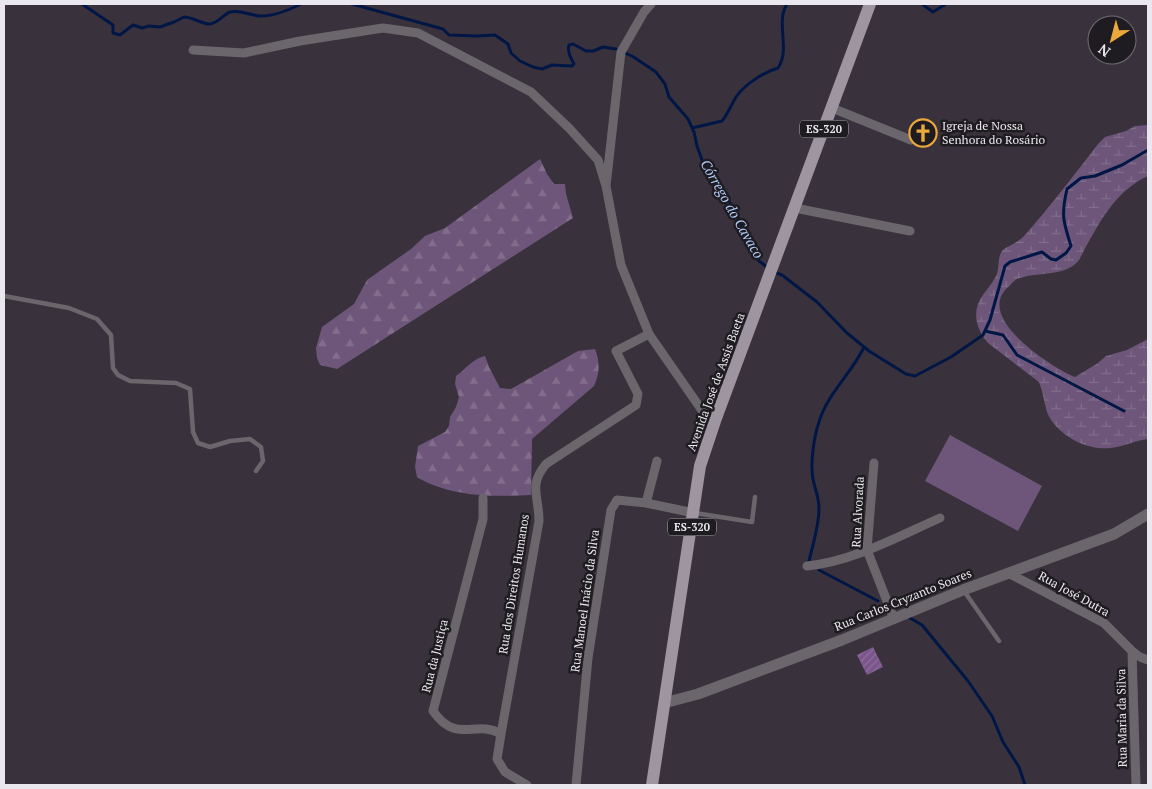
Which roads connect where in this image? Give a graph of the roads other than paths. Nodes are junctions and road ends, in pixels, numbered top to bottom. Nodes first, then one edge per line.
1 (651, 4) edge
2 (870, 4) edge
3 (193, 50) dead end
4 (832, 108) junction
5 (911, 140) dead end
6 (606, 186) junction
7 (795, 208) junction
8 (910, 230) dead end
9 (4, 296) edge
10 (649, 334) junction
11 (715, 421) junction
12 (656, 461) dead end
13 (874, 463) dead end
14 (256, 471) dead end
15 (755, 497) dead end
16 (483, 498) dead end
17 (646, 503) junction
18 (694, 513) junction
19 (1148, 514) edge
20 (940, 518) dead end
21 (867, 550) junction
22 (807, 566) dead end
23 (1008, 573) junction
24 (963, 590) junction
25 (894, 618) junction
26 (999, 641) dead end
27 (1132, 651) junction
28 (1148, 660) edge
29 (664, 703) junction
30 (501, 734) junction
31 (526, 785) edge
32 (576, 785) edge
33 (652, 785) edge
34 (1136, 785) edge

1 - 6 street
2 - 4 main road, Avenida José de Assis Baeta / ES-320
3 - 6 street
4 - 5 street
4 - 7 main road, Avenida José de Assis Baeta / ES-320
6 - 10 street
7 - 8 street
7 - 11 main road, Avenida José de Assis Baeta / ES-320
9 - 14 lane
10 - 11 street
10 - 30 street, Rua dos Direitos Humanos
11 - 18 main road, Avenida José de Assis Baeta / ES-320
12 - 17 street
13 - 21 street, Rua Alvorada
15 - 18 lane
16 - 30 street, Rua da Justiça
17 - 18 street, Rua Manoel Inácio da Silva
17 - 32 street, Rua Manoel Inácio da Silva
18 - 29 main road, Avenida José de Assis Baeta / ES-320
19 - 23 street, Rua Carlos Cryzanto Soares
20 - 21 street
21 - 22 street
21 - 25 street, Rua Alvorada
23 - 24 street, Rua Carlos Cryzanto Soares
23 - 27 street, Rua José Dutra
24 - 25 street, Rua Carlos Cryzanto Soares
24 - 26 lane
25 - 29 street, Rua Carlos Cryzanto Soares
27 - 28 street, Rua José Dutra
27 - 34 street, Rua Maria da Silva
29 - 33 main road, Avenida José de Assis Baeta / ES-320
30 - 31 street

